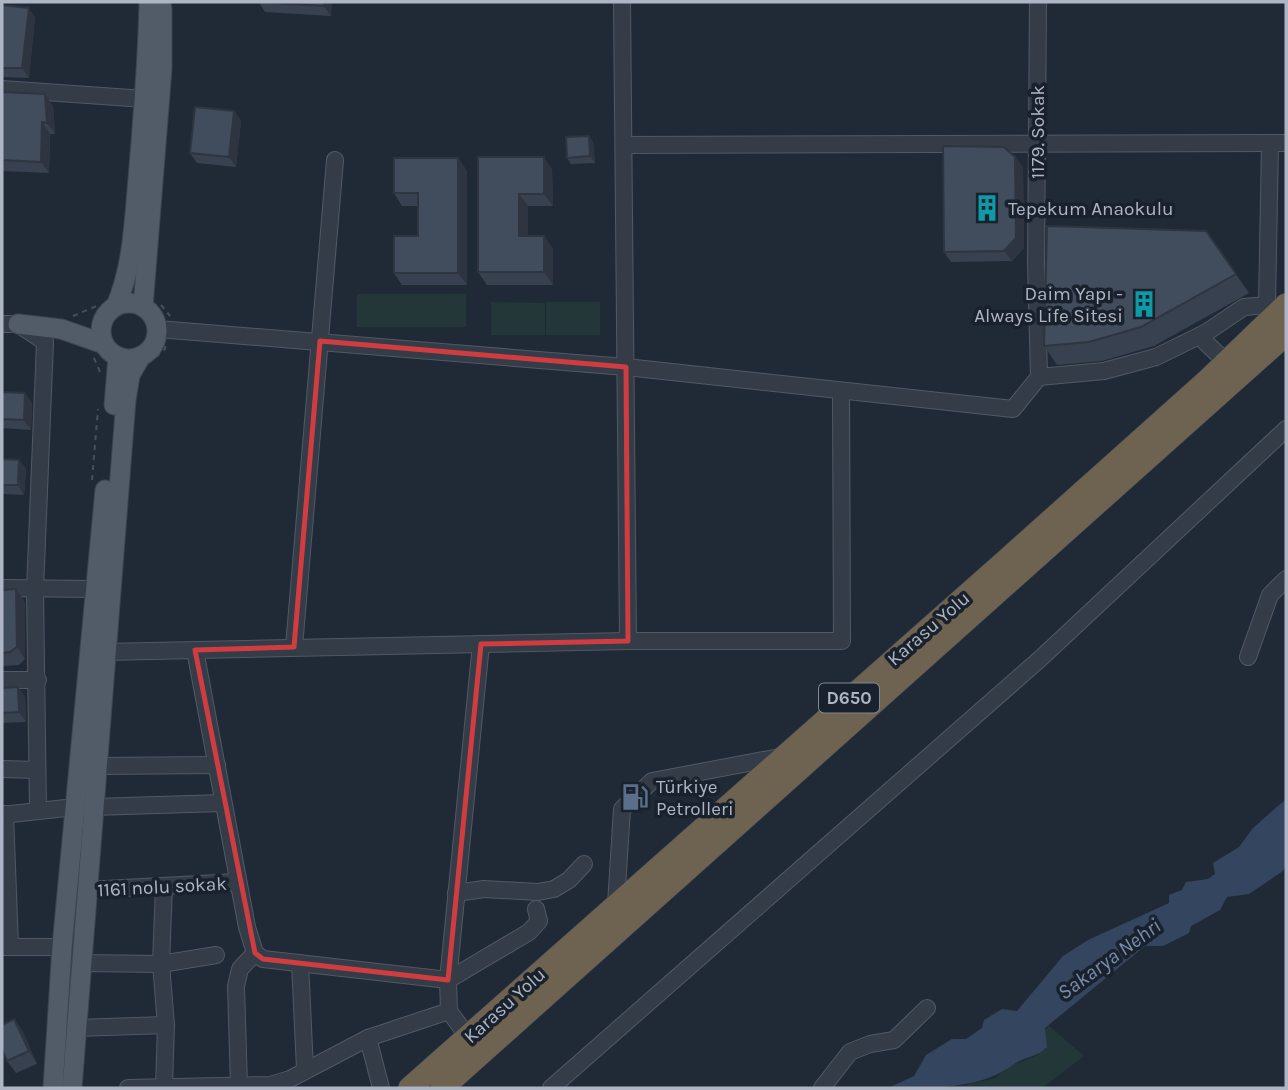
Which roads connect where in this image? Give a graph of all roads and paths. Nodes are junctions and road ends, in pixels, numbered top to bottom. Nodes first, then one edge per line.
1 (149, 2) edge
2 (162, 2) edge
3 (622, 2) edge
4 (1038, 2) edge
5 (2, 89) edge
6 (145, 99) junction
7 (1278, 143) edge
8 (624, 145) junction
9 (1037, 145) junction
10 (335, 160) dead end
11 (1278, 306) edge
12 (143, 307) junction
13 (108, 308) junction
14 (71, 317) dead end
15 (10, 324) edge
16 (158, 329) junction
17 (1286, 334) edge
18 (1199, 336) junction
19 (320, 341) junction
20 (104, 351) junction
21 (141, 356) junction
22 (1226, 362) junction
23 (626, 367) junction
24 (100, 372) dead end
25 (1039, 377) junction
26 (842, 391) junction
27 (99, 399) dead end
28 (1286, 429) edge
29 (91, 489) dead end
30 (1286, 579) edge
31 (2, 588) edge
32 (96, 589) junction
33 (35, 590) junction
34 (628, 641) junction
35 (481, 644) junction
36 (294, 648) junction
37 (195, 650) junction
38 (104, 652) junction
39 (1248, 657) dead end
40 (2, 680) edge
41 (38, 680) junction
42 (780, 757) junction
43 (217, 765) junction
44 (97, 766) junction
45 (2, 769) edge
46 (37, 770) junction
47 (223, 803) junction
48 (84, 807) junction
49 (38, 811) junction
50 (3, 814) edge
51 (584, 864) dead end
52 (238, 881) junction
53 (164, 886) junction
54 (86, 890) junction
55 (456, 893) junction
56 (616, 905) junction
57 (536, 909) dead end
58 (6, 946) edge
59 (62, 947) junction
60 (255, 953) junction
61 (216, 955) dead end
62 (80, 963) junction
63 (300, 963) junction
64 (161, 964) junction
65 (448, 980) junction
66 (927, 1008) dead end
67 (449, 1011) junction
68 (166, 1025) junction
69 (76, 1028) junction
70 (468, 1037) junction
71 (368, 1038) junction
72 (305, 1069) junction
73 (239, 1086) junction
74 (53, 1088) edge
75 (72, 1088) edge
76 (128, 1088) edge
77 (161, 1088) edge
78 (381, 1088) edge
79 (410, 1088) edge
80 (442, 1088) edge
81 (551, 1088) edge
82 (822, 1088) edge

1 - 6 main road
2 - 12 main road
3 - 8 street
4 - 9 street, 1179. Sokak
5 - 6 street
6 - 13 main road
7 - 9 street
7 - 11 street
8 - 9 street
8 - 23 street
9 - 25 street, 1179. Sokak
10 - 19 street
11 - 18 street
11 - 22 highway, Karasu Yolu / D650
12 - 13 main road
12 - 16 main road
13 - 14 path
13 - 15 main road
13 - 20 main road
15 - 20 main road
15 - 33 street
16 - 19 street
16 - 21 main road
17 - 80 highway
18 - 22 street
18 - 25 street
19 - 23 street
19 - 36 street
20 - 21 main road
20 - 24 path
20 - 32 main road
21 - 38 main road
22 - 42 highway, Karasu Yolu / D650
23 - 26 street
23 - 34 street
25 - 26 street
26 - 34 street
27 - 29 path
28 - 81 street
30 - 39 street
31 - 33 street
32 - 33 street
32 - 48 main road
33 - 41 street
34 - 35 street
35 - 36 street
35 - 55 street
36 - 37 street
37 - 38 street
37 - 43 street
38 - 44 main road
40 - 41 street
41 - 46 street
42 - 56 highway, Karasu Yolu / D650
42 - 56 street
43 - 44 street
43 - 47 street
44 - 48 main road
45 - 46 street
46 - 49 street
47 - 48 street
47 - 52 street
48 - 49 street
48 - 54 main road
48 - 59 main road
49 - 50 street
50 - 58 street
51 - 55 street
52 - 53 street, 1161 nolu sokak
52 - 60 street
53 - 54 street, 1161 nolu sokak
53 - 64 street
54 - 62 main road
55 - 65 street
56 - 70 highway, Karasu Yolu / D650
57 - 65 street
58 - 59 street
59 - 74 main road
60 - 63 street
60 - 73 street
61 - 64 street
62 - 64 street
62 - 69 main road
63 - 65 street
63 - 72 street
64 - 68 street
65 - 67 street
66 - 82 street
67 - 70 street
67 - 71 street
68 - 69 street
68 - 77 street
69 - 75 main road
70 - 79 highway, Karasu Yolu / D650
71 - 72 street
71 - 78 street
72 - 73 street
73 - 77 street
76 - 77 street

